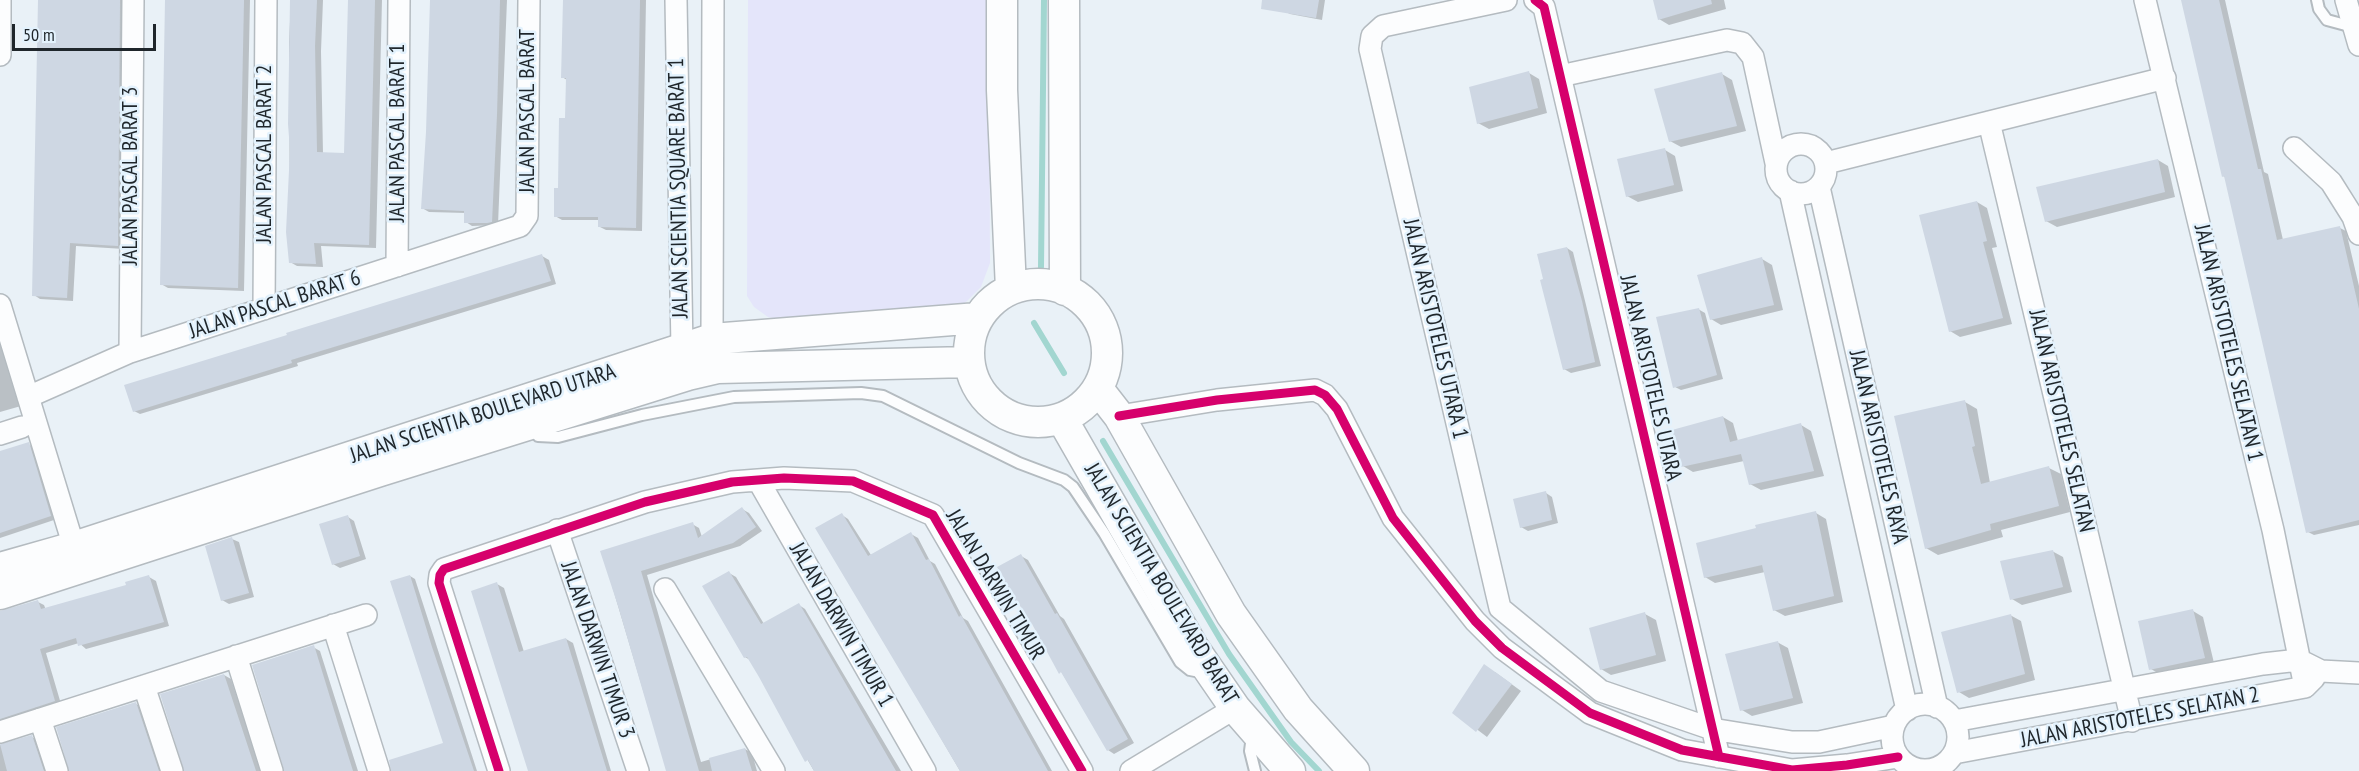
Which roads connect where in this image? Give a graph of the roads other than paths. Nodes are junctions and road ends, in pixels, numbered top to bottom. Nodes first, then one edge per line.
1 (0, 0) edge
2 (133, 0) edge
3 (266, 0) edge
4 (399, 0) edge
5 (529, 0) edge
6 (676, 0) edge
7 (713, 0) edge
8 (1002, 0) edge
9 (1064, 0) edge
10 (1506, 0) edge
11 (2145, 0) edge
12 (2317, 0) edge
13 (2346, 0) edge
14 (1540, 4) edge
15 (2356, 36) edge
16 (0, 55) edge
17 (1560, 76) junction
18 (2164, 78) junction
19 (1989, 122) junction
20 (2294, 148) dead end
21 (1776, 163) junction
22 (1826, 163) junction
23 (1819, 187) junction
24 (1790, 191) junction
25 (524, 222) joint
26 (2359, 234) edge
27 (397, 266) junction
28 (1011, 289) junction
29 (1065, 290) junction
30 (0, 305) edge
31 (264, 309) junction
32 (978, 318) junction
33 (712, 339) junction
34 (130, 352) junction
35 (685, 362) junction
36 (969, 362) junction
37 (718, 368) junction
38 (1098, 389) junction
39 (28, 397) junction
40 (526, 412) junction
41 (1119, 416) junction
42 (1062, 419) junction
43 (22, 427) dead end
44 (0, 434) edge
45 (1880, 453) junction
46 (1850, 460) junction
47 (758, 480) junction
48 (557, 530) junction
49 (71, 535) junction
50 (0, 568) edge
51 (665, 589) dead end
52 (0, 594) edge
53 (1500, 608) junction
54 (366, 615) dead end
55 (1474, 621) junction
56 (333, 625) junction
57 (236, 656) junction
58 (2299, 660) junction
59 (2321, 671) junction
60 (1211, 673) junction
61 (2359, 673) edge
62 (144, 686) junction
63 (2305, 687) junction
64 (2125, 690) junction
65 (1937, 707) junction
66 (1900, 718) junction
67 (40, 719) junction
68 (1244, 719) junction
69 (2132, 720) junction
70 (1953, 721) junction
71 (1712, 729) junction
72 (0, 732) edge
73 (1719, 757) junction
74 (1949, 762) edge
75 (1910, 765) edge
76 (57, 771) edge
77 (172, 771) edge
78 (272, 771) edge
79 (379, 771) edge
80 (499, 771) edge
81 (638, 771) edge
82 (774, 771) edge
83 (925, 771) edge
84 (1082, 771) edge
85 (1131, 771) edge
86 (1255, 771) edge
87 (1290, 771) edge
88 (1354, 771) edge

1 - 16 street
2 - 34 street, JALAN PASCAL BARAT 3
3 - 31 street, JALAN PASCAL BARAT 2
4 - 27 street, JALAN PASCAL BARAT 1
5 - 25 street, JALAN PASCAL BARAT
6 - 35 street, JALAN SCIENTIA SQUARE BARAT 1
7 - 33 street, JALAN SCIENTIA SQUARE BARAT 1
8 - 28 street
9 - 29 street
10 - 53 street, JALAN ARISTOTELES UTARA 1
11 - 18 street, JALAN ARISTOTELES SELATAN 1
12 - 15 lane
13 - 15 street
14 - 17 street, JALAN ARISTOTELES UTARA
17 - 21 street, JALAN ARISTOTELES RAYA
17 - 71 street, JALAN ARISTOTELES UTARA
18 - 19 street
18 - 58 street, JALAN ARISTOTELES SELATAN 1
19 - 22 street
19 - 64 street, JALAN ARISTOTELES SELATAN
20 - 26 street
21 - 22 street
21 - 24 street, JALAN ARISTOTELES RAYA
22 - 23 street, JALAN ARISTOTELES RAYA
23 - 24 street
23 - 45 street, JALAN ARISTOTELES RAYA
24 - 46 street, JALAN ARISTOTELES RAYA
25 - 27 street, JALAN PASCAL BARAT 6
27 - 31 street, JALAN PASCAL BARAT 6
28 - 29 street
28 - 32 street
29 - 38 street
30 - 39 street
31 - 34 street, JALAN PASCAL BARAT 6
32 - 33 street, JALAN SCIENTIA BOULEVARD UTARA
32 - 36 street
33 - 35 street, JALAN SCIENTIA BOULEVARD UTARA
33 - 37 street, JALAN SCIENTIA SQUARE BARAT 1
34 - 39 street, JALAN PASCAL BARAT 6
35 - 37 street, JALAN SCIENTIA BOULEVARD UTARA
35 - 40 street, JALAN SCIENTIA BOULEVARD UTARA
36 - 37 street, JALAN SCIENTIA BOULEVARD UTARA
36 - 42 street
38 - 41 street, JALAN SCIENTIA BOULEVARD BARAT
38 - 42 street
39 - 49 street
40 - 49 street, JALAN SCIENTIA BOULEVARD UTARA
40 - 52 street, JALAN SCIENTIA BOULEVARD UTARA
40 - 60 lane
41 - 55 street
41 - 88 street, JALAN SCIENTIA BOULEVARD BARAT
42 - 60 street, JALAN SCIENTIA BOULEVARD BARAT
43 - 44 street
45 - 46 street
45 - 65 street, JALAN ARISTOTELES RAYA
46 - 66 street, JALAN ARISTOTELES RAYA
47 - 48 street, JALAN DARWIN TIMUR
47 - 83 street, JALAN DARWIN TIMUR 1
47 - 84 street, JALAN DARWIN TIMUR
48 - 80 street, JALAN DARWIN TIMUR
48 - 81 street, JALAN DARWIN TIMUR 3
49 - 50 street, JALAN SCIENTIA BOULEVARD UTARA
51 - 82 street
53 - 55 street
53 - 71 street
54 - 56 street
55 - 73 street
56 - 57 street
56 - 79 street
57 - 62 street
57 - 78 street
58 - 59 street
58 - 63 street, JALAN ARISTOTELES SELATAN 1
58 - 64 street, JALAN ARISTOTELES SELATAN 2
59 - 61 street
59 - 63 street
60 - 68 street, JALAN SCIENTIA BOULEVARD BARAT
62 - 67 street
62 - 77 street
63 - 69 street, JALAN ARISTOTELES SELATAN 2
64 - 69 street, JALAN ARISTOTELES SELATAN
64 - 70 street, JALAN ARISTOTELES SELATAN 2
65 - 66 street
65 - 70 street
66 - 71 street
66 - 75 street, JALAN ARISTOTELES RAYA
67 - 72 street
67 - 76 street
68 - 85 street
68 - 86 lane
68 - 87 street, JALAN SCIENTIA BOULEVARD BARAT
69 - 74 street, JALAN ARISTOTELES SELATAN 2
70 - 74 street
71 - 73 street, JALAN ARISTOTELES UTARA
73 - 75 street
74 - 75 street

